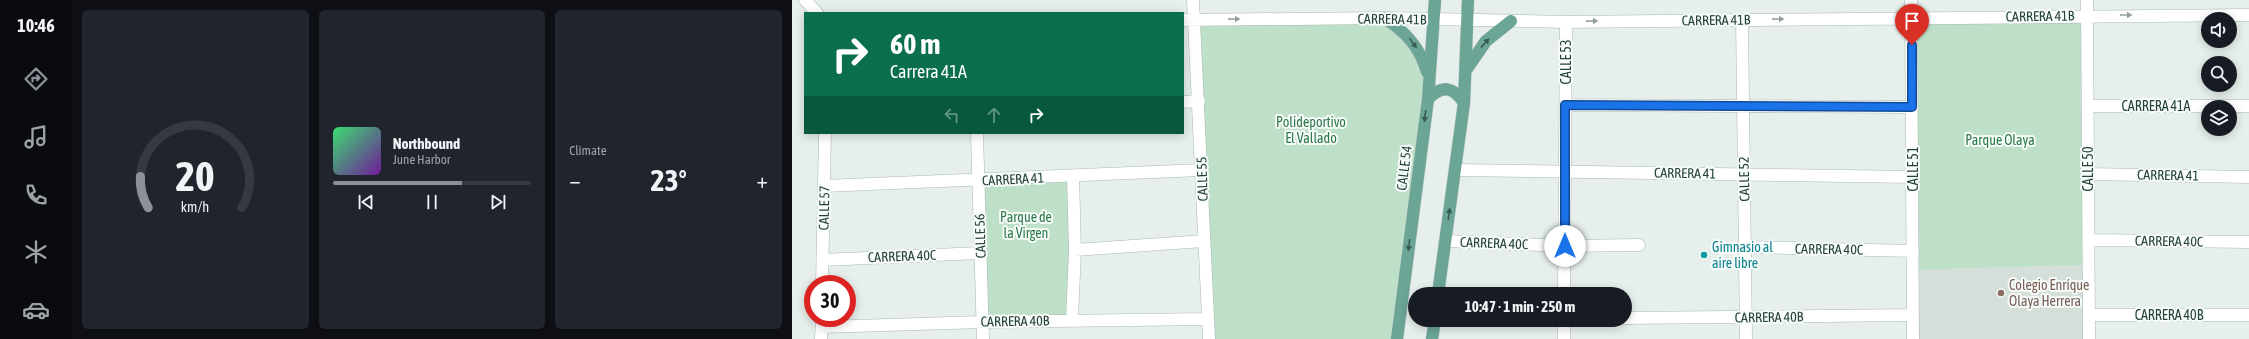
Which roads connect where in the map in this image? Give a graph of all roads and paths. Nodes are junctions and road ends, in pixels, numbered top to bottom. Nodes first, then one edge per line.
1 (805, 0) edge
2 (1193, 0) edge
3 (1435, 0) edge
4 (1468, 0) edge
5 (1911, 0) edge
6 (2087, 0) edge
7 (816, 12) edge
8 (2087, 15) junction
9 (2249, 15) edge
10 (1384, 18) junction
11 (1911, 18) junction
12 (1433, 19) junction
13 (1467, 19) junction
14 (1189, 20) edge
15 (1742, 20) junction
16 (1511, 21) junction
17 (1566, 22) junction
18 (1465, 71) junction
19 (1429, 78) junction
20 (1428, 99) junction
21 (1198, 101) junction
22 (1184, 102) edge
23 (1464, 103) junction
24 (1565, 105) junction
25 (1743, 106) junction
26 (2088, 106) junction
27 (2249, 106) edge
28 (1912, 107) junction
29 (825, 134) edge
30 (977, 134) edge
31 (1201, 170) junction
32 (1456, 170) junction
33 (1565, 171) junction
34 (1744, 174) junction
35 (2088, 174) junction
36 (1073, 176) junction
37 (1913, 177) junction
38 (2249, 177) edge
39 (978, 181) junction
40 (824, 186) junction
41 (1204, 240) junction
42 (2088, 240) junction
43 (1445, 241) junction
44 (2249, 242) edge
45 (1639, 245) dead end
46 (1565, 246) junction
47 (1745, 247) junction
48 (1075, 250) junction
49 (1913, 251) junction
50 (980, 253) junction
51 (823, 260) junction
52 (822, 275) edge
53 (1439, 287) edge
54 (1564, 287) edge
55 (1913, 315) junction
56 (2089, 315) junction
57 (2249, 316) edge
58 (1632, 318) edge
59 (1746, 318) junction
60 (1208, 319) junction
61 (1072, 320) junction
62 (982, 322) junction
63 (1434, 327) edge
64 (1564, 327) edge
65 (822, 328) edge
66 (983, 339) edge
67 (1208, 339) edge
68 (1396, 339) edge
69 (1432, 339) edge
70 (1564, 339) edge
71 (1746, 339) edge
72 (1913, 339) edge
73 (2089, 339) edge

1 - 7 street
2 - 14 street, CALLE 55
3 - 12 main road, CALLE 54
4 - 13 main road
5 - 11 street, CALLE 51
6 - 8 street, CALLE 50
8 -> 9 street, CARRERA 41B
8 - 11 street, CARRERA 41B
8 - 26 street, CALLE 50
10 - 12 street, CARRERA 41B
14 -> 10 street, CARRERA 41B
10 -> 19 main road
15 -> 11 street, CARRERA 41B
11 - 28 street, CALLE 51
12 - 13 street, CARRERA 41B
12 - 19 main road, CALLE 54
13 - 16 street, CARRERA 41B
13 - 18 main road
14 - 21 street, CALLE 55
17 -> 15 street, CARRERA 41B
15 - 25 street, CALLE 52
16 - 17 street, CARRERA 41B
18 -> 16 main road
17 - 24 street, CALLE 53
18 - 23 main road
19 - 20 main road, CALLE 54
20 - 23 main road
20 -> 68 main road, CALLE 54
21 - 22 street
21 - 31 street, CALLE 55
23 - 32 main road
24 - 25 street
24 - 33 street, CALLE 53
25 - 28 street
25 - 34 street, CALLE 52
26 - 27 street, CARRERA 41A
26 - 35 street, CALLE 50
28 - 37 street, CALLE 51
29 - 40 street, CALLE 57
30 - 39 street, CALLE 56
31 - 36 street, CARRERA 41
31 - 41 street, CALLE 55
32 - 33 street, CARRERA 41
43 -> 32 main road
33 - 34 street, CARRERA 41
33 - 46 street, CALLE 53
34 - 37 street, CARRERA 41
34 - 47 street, CALLE 52
35 - 38 street, CARRERA 41
35 - 42 street, CALLE 50
36 - 39 street, CARRERA 41
36 - 48 street
37 - 49 street, CALLE 51
39 - 40 street, CARRERA 41
39 - 50 street, CALLE 56
40 - 51 street, CALLE 57
41 - 48 street
41 - 60 street, CALLE 55
42 - 44 street, CARRERA 40C
42 - 56 street, CALLE 50
43 - 46 street, CARRERA 40C
43 - 53 main road
45 - 46 street, CARRERA 40C
46 - 54 street, CALLE 53
47 - 49 street, CARRERA 40C
47 - 59 street, CALLE 52
48 - 61 street
49 - 55 street, CALLE 51
50 - 51 street, CARRERA 40C
50 - 62 street, CALLE 56
51 - 52 street, CALLE 57
55 - 59 street, CARRERA 40B
55 - 72 street, CALLE 51
56 - 57 street, CARRERA 40B
56 - 73 street, CALLE 50
58 - 59 street, CARRERA 40B
59 - 71 street, CALLE 52
60 - 61 street, CARRERA 40B
60 - 67 street, CALLE 55
61 - 62 street, CARRERA 40B
62 - 65 street, CARRERA 40B
62 - 66 street, CALLE 56
63 - 69 main road
64 - 70 street

